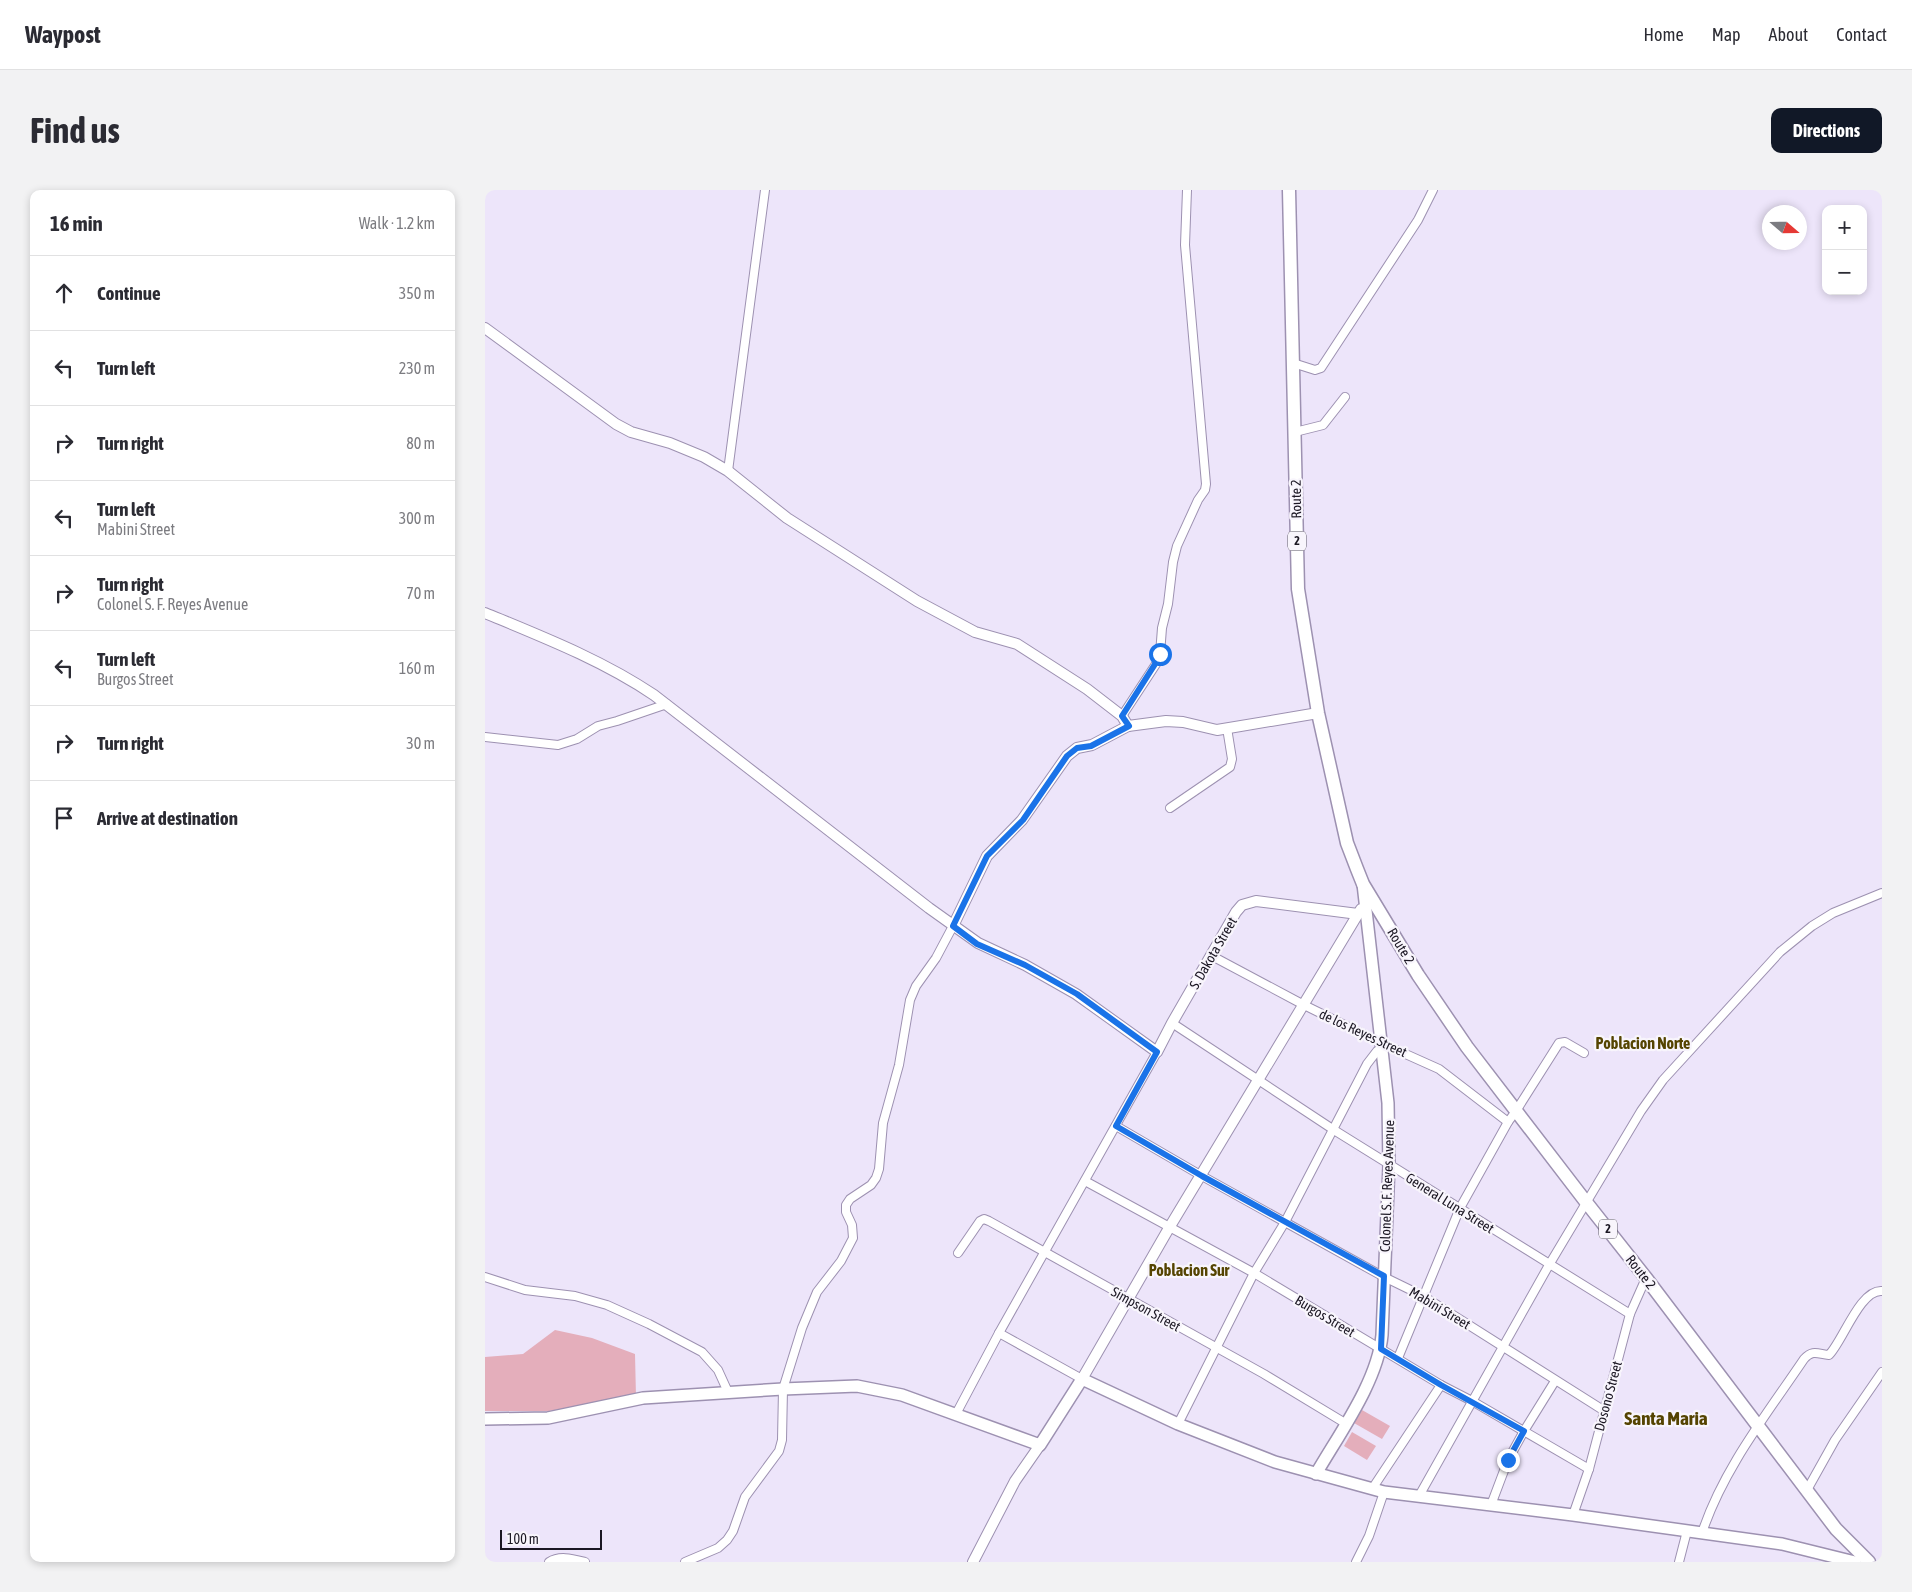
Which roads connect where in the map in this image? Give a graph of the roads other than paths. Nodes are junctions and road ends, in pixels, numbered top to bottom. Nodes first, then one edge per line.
1 (765, 190) edge
2 (1187, 190) edge
3 (1289, 190) edge
4 (1433, 190) edge
5 (485, 328) edge
6 (1293, 363) junction
7 (1345, 397) dead end
8 (1295, 432) junction
9 (728, 472) junction
10 (485, 613) edge
11 (667, 704) junction
12 (1318, 713) junction
13 (1122, 716) junction
14 (1129, 726) junction
15 (1227, 728) junction
16 (485, 737) edge
17 (1170, 808) dead end
18 (1363, 884) junction
19 (1882, 893) edge
20 (1364, 904) junction
21 (1358, 914) junction
22 (950, 924) junction
23 (1211, 956) junction
24 (1304, 1005) junction
25 (1172, 1024) junction
26 (1381, 1045) junction
27 (1157, 1052) junction
28 (1584, 1054) dead end
29 (1259, 1079) junction
30 (1517, 1111) junction
31 (1508, 1122) junction
32 (1116, 1126) junction
33 (1334, 1130) junction
34 (1389, 1165) junction
35 (1202, 1176) junction
36 (1085, 1181) junction
37 (1586, 1202) junction
38 (1460, 1208) junction
39 (1285, 1222) junction
40 (1169, 1228) junction
41 (957, 1253) dead end
42 (1045, 1253) junction
43 (1549, 1265) junction
44 (1254, 1273) junction
45 (1384, 1276) junction
46 (485, 1277) edge
47 (1646, 1278) junction
48 (1882, 1291) edge
49 (1423, 1296) junction
50 (1128, 1299) junction
51 (1630, 1314) junction
52 (999, 1332) junction
53 (1502, 1347) junction
54 (1216, 1348) junction
55 (1381, 1349) junction
56 (1398, 1358) junction
57 (1882, 1372) edge
58 (1082, 1379) junction
59 (1555, 1381) junction
60 (1441, 1385) junction
61 (783, 1389) junction
62 (728, 1392) junction
63 (1472, 1401) junction
64 (1603, 1410) junction
65 (956, 1414) junction
66 (485, 1418) edge
67 (1345, 1423) junction
68 (1178, 1424) junction
69 (1759, 1426) junction
70 (1524, 1431) junction
71 (1041, 1445) junction
72 (1589, 1469) junction
73 (1316, 1474) junction
74 (1372, 1489) junction
75 (1807, 1490) junction
76 (1384, 1492) junction
77 (1419, 1496) junction
78 (1491, 1505) junction
79 (1573, 1515) junction
80 (1687, 1531) junction
81 (1702, 1533) junction
82 (977, 1561) edge
83 (549, 1562) edge
84 (585, 1562) edge
85 (685, 1562) edge
86 (1356, 1562) edge
87 (1679, 1562) edge
88 (1855, 1562) edge
89 (1869, 1562) edge

1 - 9 street
2 - 13 street
3 - 6 highway, Route 2 / 2
4 - 6 street
5 - 9 street
6 - 8 highway, Route 2 / 2
7 - 8 street
8 - 12 highway, Route 2 / 2
9 - 13 street
10 - 11 street
11 - 16 street
11 - 22 street
12 - 15 street
12 - 18 highway, Route 2 / 2
13 - 14 street
14 - 15 street
14 - 22 street
15 - 17 street
18 - 20 main road, Colonel S. F. Reyes Avenue
18 - 30 highway, Route 2 / 2
19 - 37 street
20 - 21 street
20 - 26 main road, Colonel S. F. Reyes Avenue
21 - 23 street, S. Dakota Street
21 - 24 street
22 - 27 street
22 - 61 street
23 - 24 street, de los Reyes Street
23 - 25 street, S. Dakota Street
24 - 26 street, de los Reyes Street
24 - 29 street
25 - 27 street, S. Dakota Street
25 - 29 street, General Luna Street
26 - 31 street, de los Reyes Street
26 - 33 street
26 - 34 main road, Colonel S. F. Reyes Avenue
27 - 32 street
28 - 30 street
29 - 33 street, General Luna Street
29 - 35 street
30 - 31 street
30 - 37 highway, Route 2 / 2
31 - 38 street
32 - 35 street, Mabini Street
32 - 36 street
33 - 34 street, General Luna Street
33 - 39 street
34 - 38 street, General Luna Street
34 - 45 main road, Colonel S. F. Reyes Avenue
35 - 39 street, Mabini Street
35 - 40 street
36 - 40 street, Burgos Street
36 - 42 street
37 - 43 street
37 - 47 highway, Route 2 / 2
38 - 43 street, General Luna Street
38 - 49 street
39 - 44 street
39 - 45 street, Mabini Street
40 - 44 street, Burgos Street
40 - 50 street
41 - 42 street, Simpson Street
42 - 50 street, Simpson Street
42 - 52 street
43 - 51 street, General Luna Street
43 - 53 street
44 - 54 street
44 - 55 street, Burgos Street
45 - 49 street, Mabini Street
45 - 55 main road, Colonel S. F. Reyes Avenue
46 - 62 street
47 - 51 street, Dosono Street
47 - 69 highway, Route 2 / 2
48 - 69 street
49 - 53 street, Mabini Street
49 - 56 street
50 - 54 street, Simpson Street
50 - 58 street
51 - 64 street, Dosono Street
52 - 58 street
52 - 65 street
53 - 59 street, Mabini Street
53 - 63 street
54 - 67 street, Simpson Street
54 - 68 street
55 - 56 street, Burgos Street
55 - 67 main road, Colonel S. F. Reyes Avenue
56 - 60 street, Burgos Street
57 - 75 street
58 - 68 main road
58 - 71 main road
59 - 64 street, Mabini Street
59 - 70 street
60 - 63 street, Burgos Street
60 - 74 street
61 - 62 main road
61 - 65 main road
61 - 85 street
62 - 66 main road
63 - 70 street, Burgos Street
63 - 77 street
64 - 72 street, Dosono Street
65 - 71 main road
67 - 73 main road, Colonel S. F. Reyes Avenue
68 - 73 main road
69 - 75 highway, Route 2 / 2
69 - 81 street
70 - 72 street, Burgos Street
70 - 78 street
71 - 82 street
72 - 79 street, Dosono Street
73 - 74 main road
74 - 76 main road
75 - 89 highway, Route 2 / 2
76 - 77 main road
76 - 86 street
77 - 78 main road
78 - 79 main road
79 - 80 main road
80 - 81 main road
80 - 87 street
81 - 88 main road
83 - 84 street

